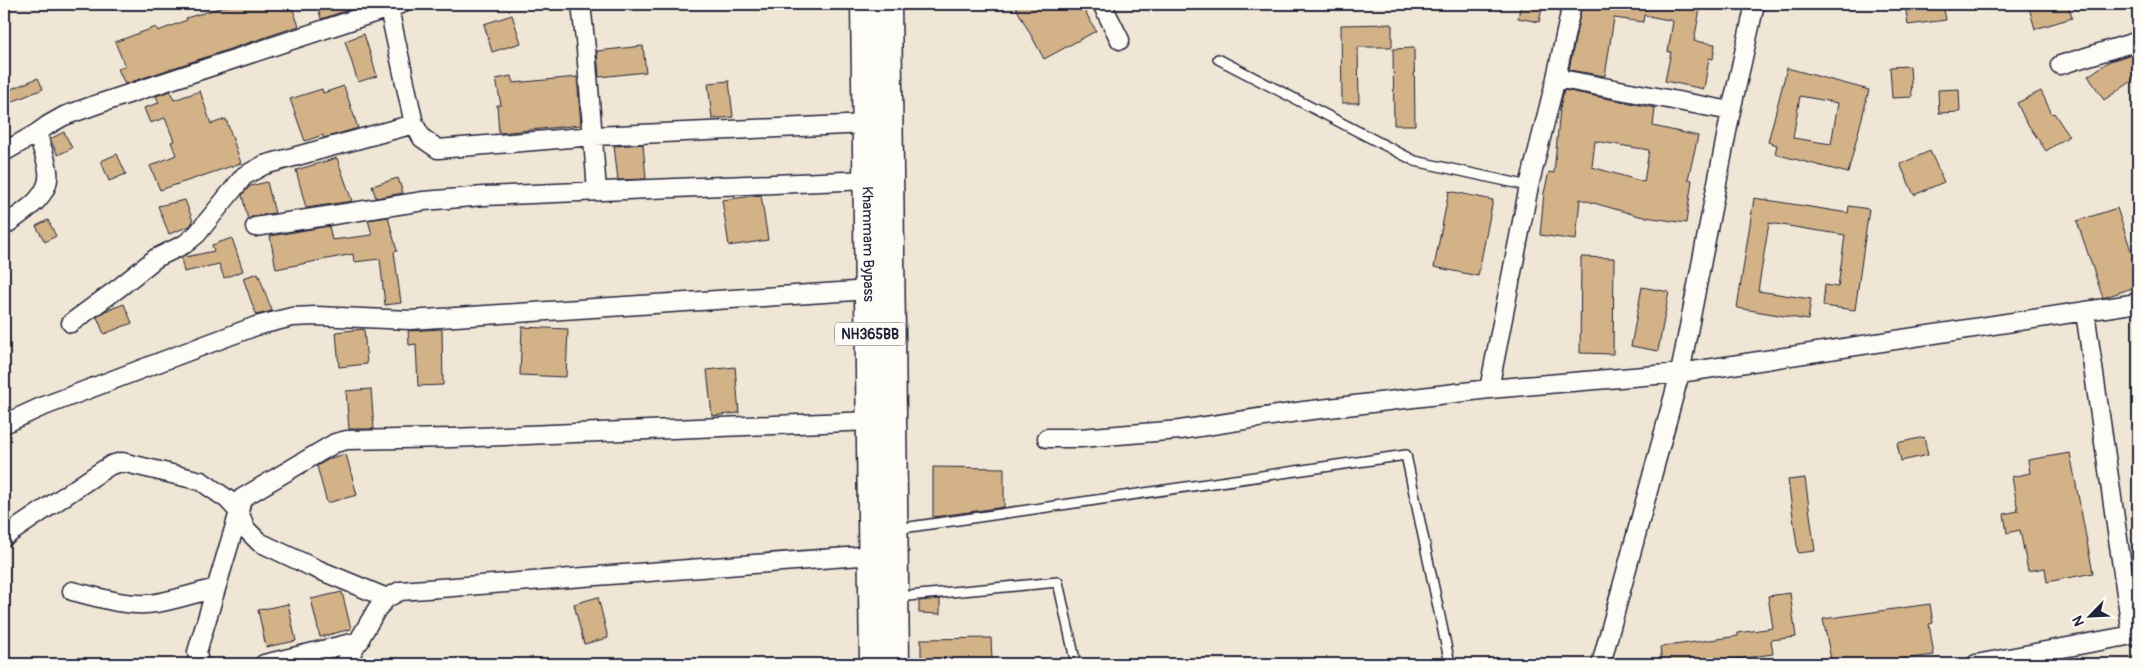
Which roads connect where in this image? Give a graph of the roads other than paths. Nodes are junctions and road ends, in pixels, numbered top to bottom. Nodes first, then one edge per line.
1 (581, 4) edge
2 (865, 4) edge
3 (887, 4) edge
4 (1102, 4) edge
5 (1572, 4) edge
6 (1755, 4) edge
7 (392, 5) edge
8 (1120, 40) dead end
9 (2138, 41) edge
10 (1218, 59) dead end
11 (2060, 65) dead end
12 (1556, 78) junction
13 (1731, 111) junction
14 (414, 124) junction
15 (868, 124) junction
16 (37, 133) junction
17 (594, 136) junction
18 (4, 152) edge
19 (868, 180) junction
20 (1529, 186) junction
21 (597, 191) junction
22 (4, 226) edge
23 (255, 227) dead end
24 (870, 290) junction
25 (2138, 303) edge
26 (2084, 312) junction
27 (71, 323) dead end
28 (1680, 374) junction
29 (1489, 389) junction
30 (4, 424) edge
31 (878, 429) junction
32 (1047, 438) dead end
33 (239, 512) junction
34 (894, 530) junction
35 (4, 537) edge
36 (873, 555) junction
37 (216, 588) junction
38 (72, 591) dead end
39 (894, 597) junction
40 (387, 598) junction
41 (2135, 635) edge
42 (360, 641) junction
43 (2018, 660) edge
44 (199, 664) edge
45 (264, 664) edge
46 (345, 664) edge
47 (874, 664) edge
48 (895, 664) edge
49 (1076, 664) edge
50 (1450, 664) edge
51 (1601, 664) edge
52 (1976, 664) edge

1 - 17 street
2 - 15 highway, Khammam Bypass / NH365BB
3 - 31 highway, Khammam Bypass / NH365BB
4 - 8 street
5 - 12 street
6 - 13 street
7 - 14 street
7 - 16 street
9 - 11 street
10 - 20 lane
12 - 13 street
12 - 20 street
13 - 28 street
14 - 17 street
14 - 27 street
15 - 17 street
15 - 19 highway, Khammam Bypass / NH365BB
16 - 18 street
16 - 22 street
17 - 21 street
19 - 21 street
19 - 24 highway, Khammam Bypass / NH365BB
20 - 29 street
21 - 23 street
24 - 30 street
24 - 31 highway, Khammam Bypass / NH365BB
25 - 26 street
26 - 28 street
26 - 41 street
28 - 29 street
28 - 51 street
29 - 32 street
31 - 33 street
31 - 34 highway, Khammam Bypass / NH365BB
31 - 36 highway, Khammam Bypass / NH365BB
33 - 35 street
33 - 37 street
33 - 40 street
34 - 39 highway, Khammam Bypass / NH365BB
34 - 50 lane
36 - 40 street
36 - 47 highway, Khammam Bypass / NH365BB
37 - 38 street
37 - 44 street
39 - 48 highway, Khammam Bypass / NH365BB
39 - 49 lane
40 - 42 street
41 - 43 street
42 - 45 street
42 - 46 street
43 - 52 street

